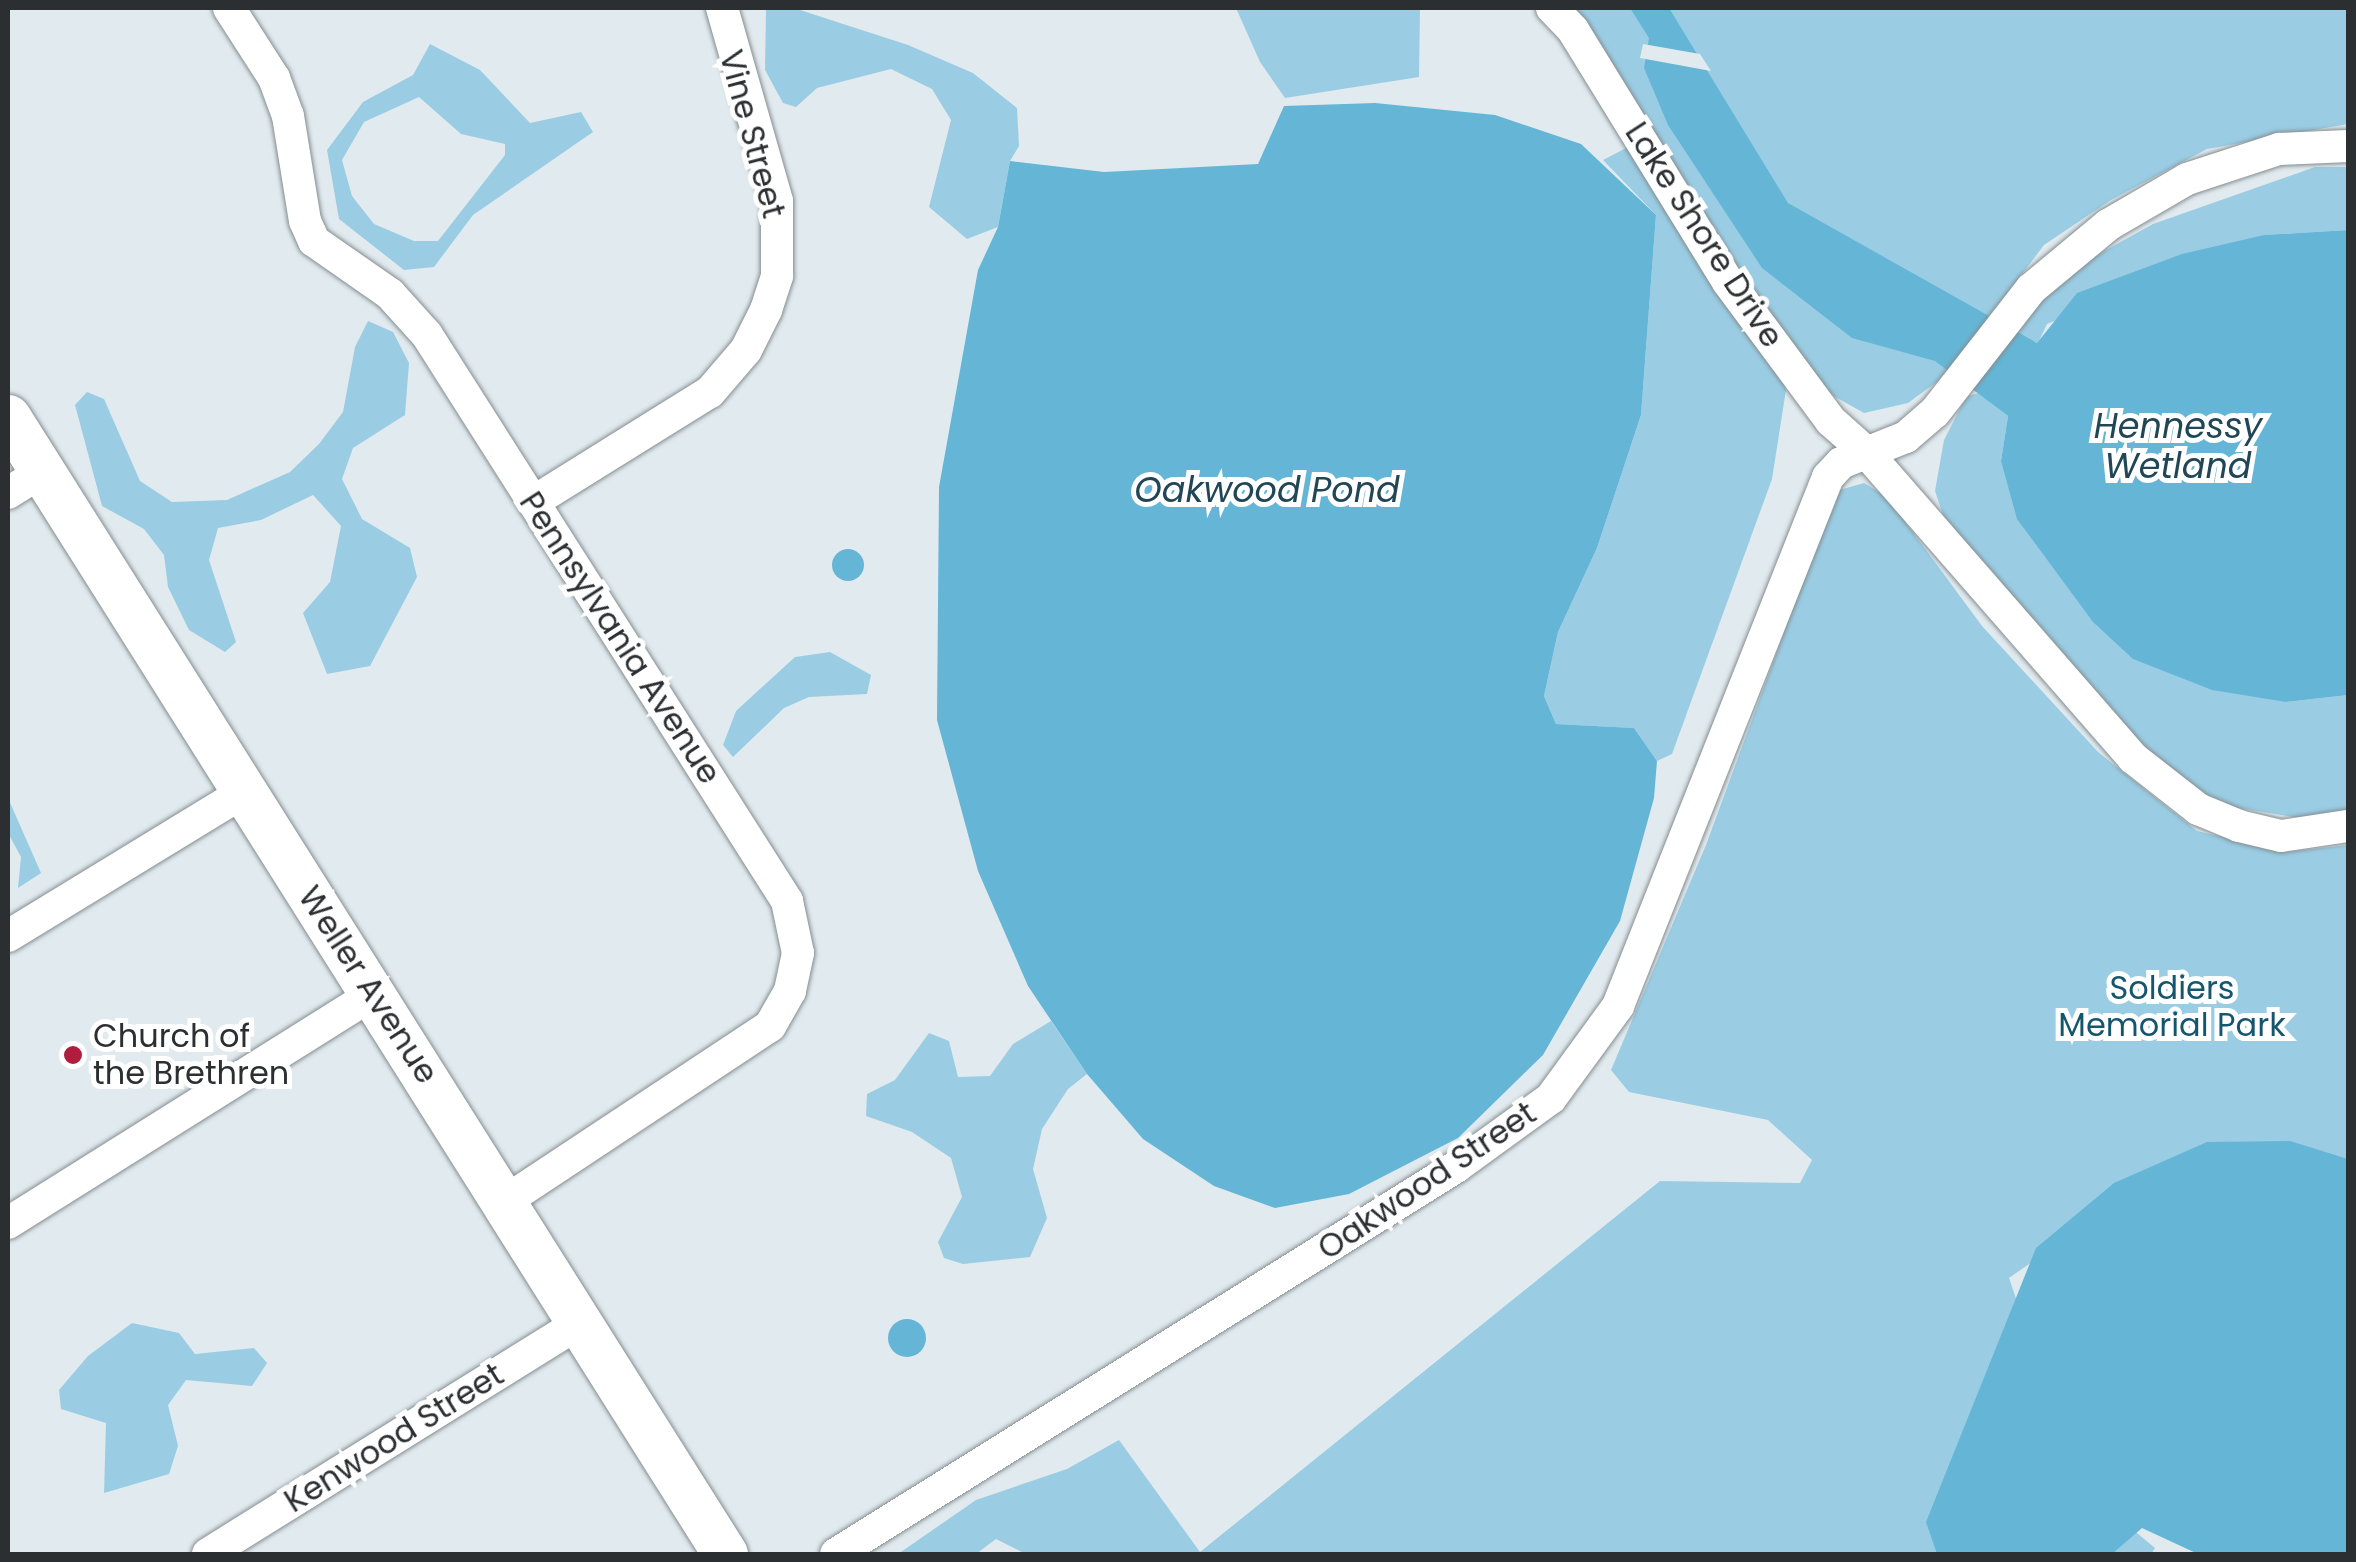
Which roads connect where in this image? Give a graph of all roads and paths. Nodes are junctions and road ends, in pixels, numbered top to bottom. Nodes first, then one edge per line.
1 (229, 8) edge
2 (722, 8) edge
3 (1552, 8) edge
4 (2348, 146) edge
5 (8, 417) edge
6 (1867, 453) junction
7 (24, 482) edge
8 (533, 502) junction
9 (244, 792) junction
10 (2348, 826) edge
11 (8, 936) edge
12 (373, 994) junction
13 (507, 1200) junction
14 (8, 1222) edge
15 (580, 1322) junction
16 (208, 1554) edge
17 (725, 1554) edge
18 (836, 1554) edge

1 - 8 street, Pennsylvania Avenue
2 - 8 street, Vine Street
3 - 6 street, Lake Shore Drive
4 - 6 street, Oakwood Street
5 - 7 street, Weller Avenue
6 - 10 street, Lake Shore Drive
6 - 18 street, Oakwood Street
7 - 9 street, Weller Avenue
8 - 13 street, Pennsylvania Avenue
9 - 11 street
9 - 12 street, Weller Avenue
12 - 13 street, Weller Avenue
12 - 14 street
13 - 15 street, Weller Avenue
15 - 16 street, Kenwood Street
15 - 17 street, Weller Avenue

